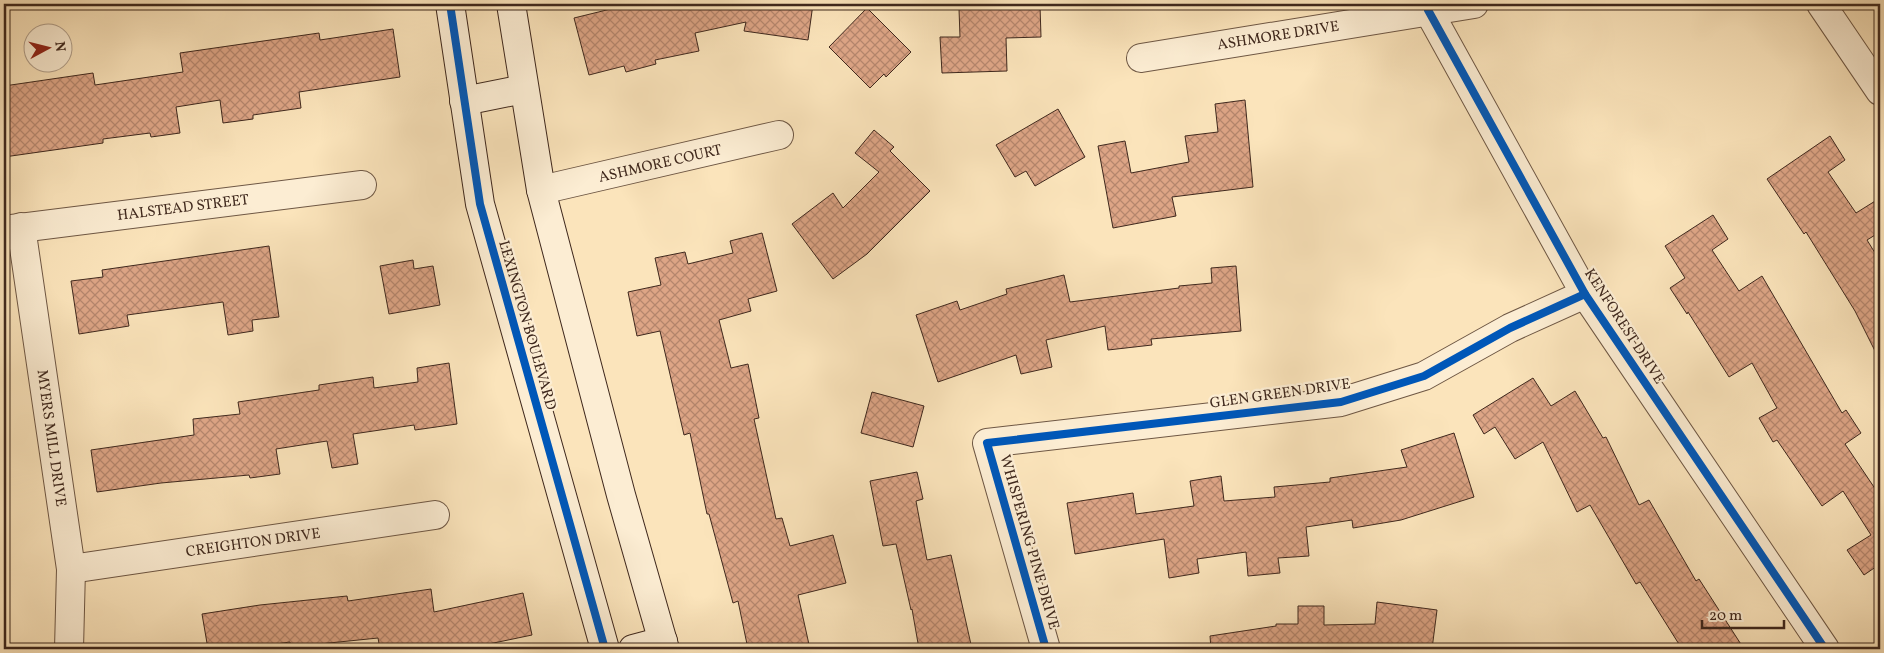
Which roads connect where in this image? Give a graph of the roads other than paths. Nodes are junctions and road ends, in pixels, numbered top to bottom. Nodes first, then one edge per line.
1 (450, 4) edge
2 (511, 4) edge
3 (1474, 4) edge
4 (1821, 4) edge
5 (1428, 7) edge
6 (1140, 58) dead end
7 (524, 90) junction
8 (1880, 91) edge
9 (464, 101) junction
10 (780, 135) dead end
11 (362, 185) dead end
12 (541, 190) junction
13 (12, 229) edge
14 (1585, 294) junction
15 (986, 443) joint
16 (435, 515) dead end
17 (71, 569) junction
18 (664, 645) edge
19 (69, 649) edge
20 (605, 649) edge
21 (633, 649) edge
22 (1046, 649) edge
23 (1825, 649) edge

1 - 9 street, LEXINGTON BOULEVARD
2 - 7 street
3 - 5 street, ASHMORE DRIVE
4 - 8 street
5 - 6 street, ASHMORE DRIVE
5 - 14 street, KENFOREST DRIVE
7 - 9 street
7 - 12 street
9 - 20 street, LEXINGTON BOULEVARD
10 - 12 street, ASHMORE COURT
11 - 13 street, HALSTEAD STREET
12 - 18 street
13 - 17 street, MYERS MILL DRIVE
14 - 15 street, GLEN GREEN DRIVE
14 - 23 street, KENFOREST DRIVE
15 - 22 street, WHISPERING PINE DRIVE
16 - 17 street, CREIGHTON DRIVE
17 - 19 street, MYERS MILL DRIVE
18 - 21 street

